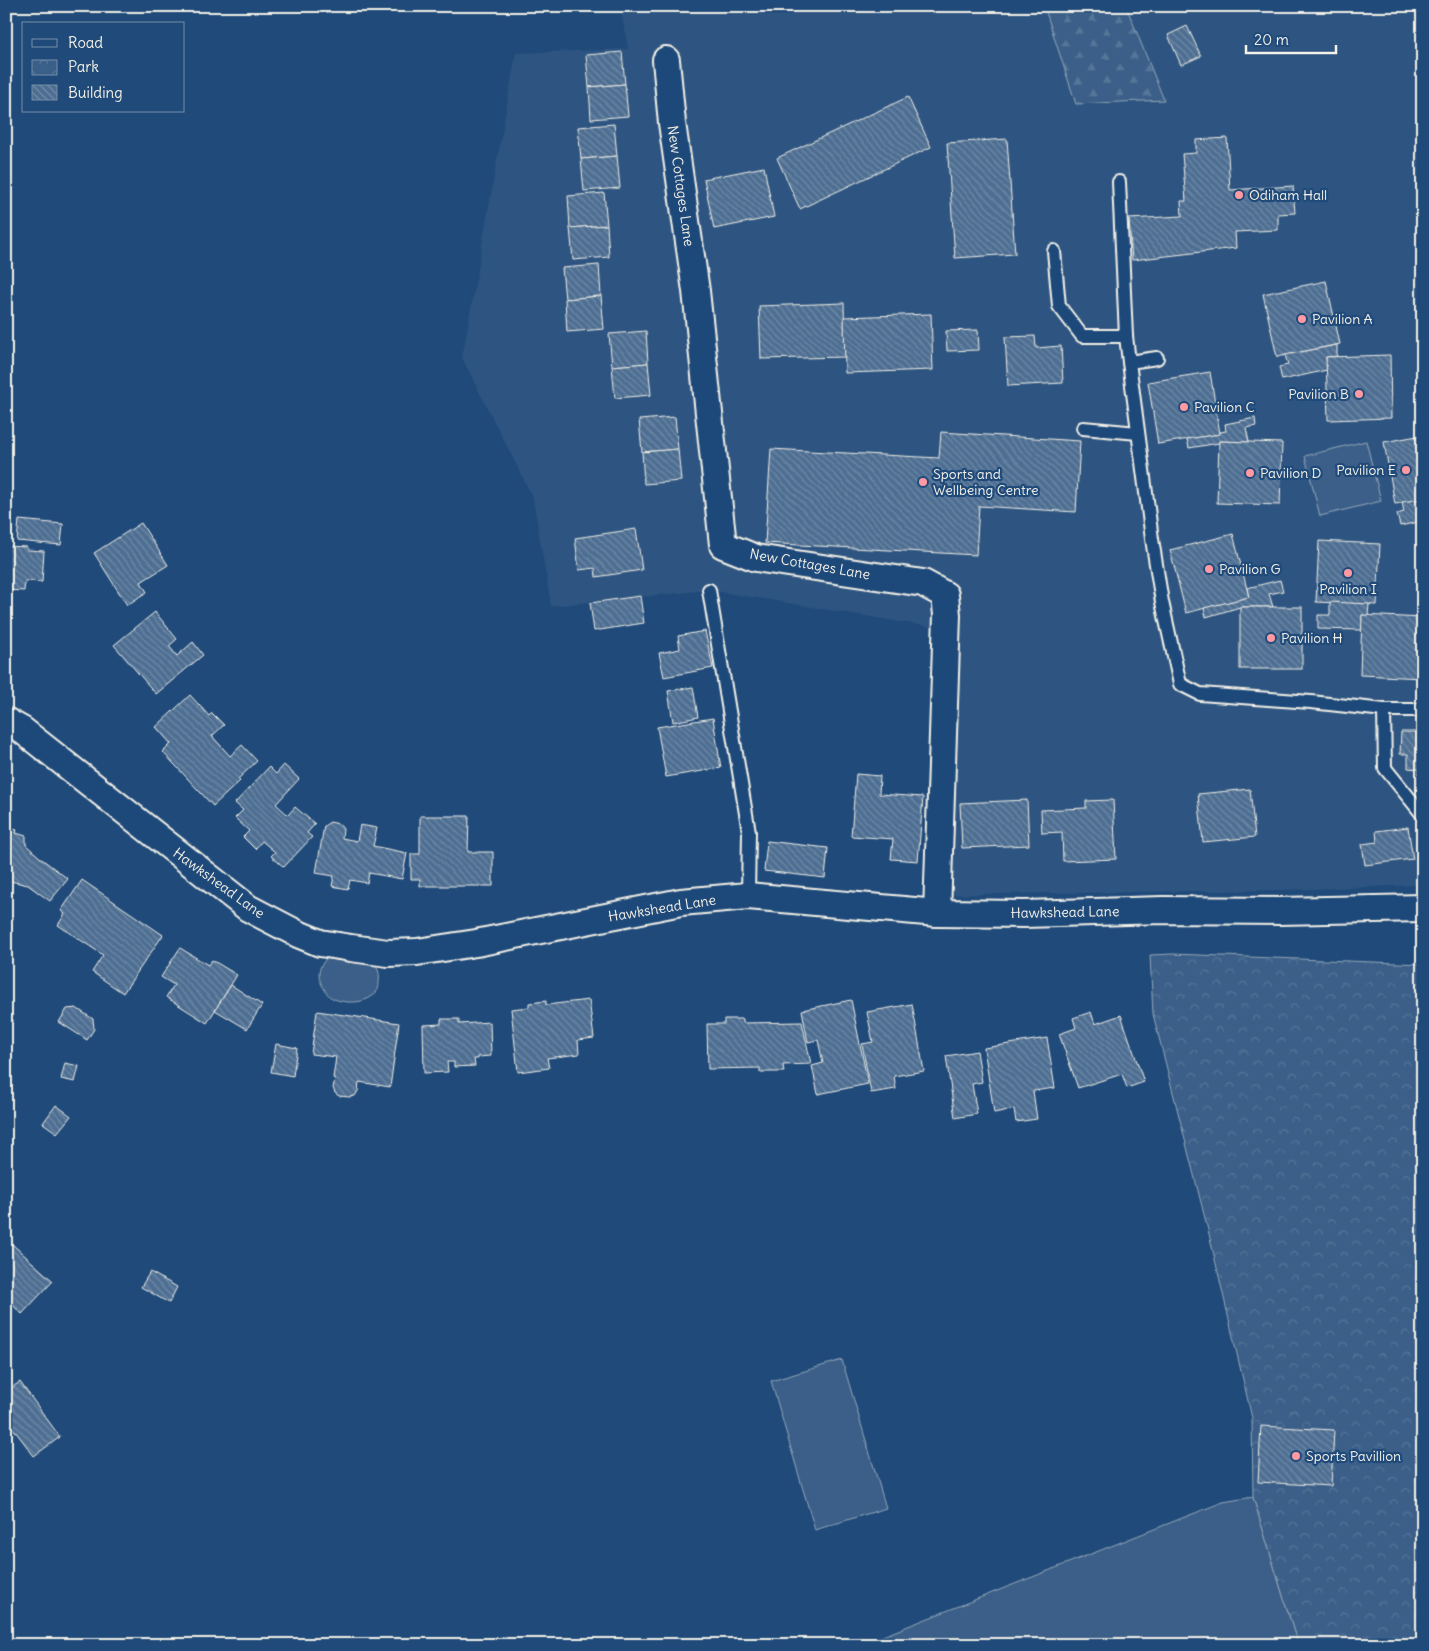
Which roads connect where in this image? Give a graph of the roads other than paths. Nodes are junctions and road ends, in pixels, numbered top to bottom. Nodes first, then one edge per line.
1 (666, 60) dead end
2 (1119, 182) dead end
3 (1054, 251) dead end
4 (1126, 336) junction
5 (1157, 358) dead end
6 (1129, 362) junction
7 (1083, 428) dead end
8 (1138, 434) junction
9 (709, 590) dead end
10 (1384, 710) junction
11 (1423, 710) edge
12 (6, 721) edge
13 (1423, 815) edge
14 (748, 896) junction
15 (1423, 908) edge
16 (937, 913) junction

1 - 16 street, New Cottages Lane
2 - 4 lane
3 - 4 lane
4 - 6 lane
5 - 6 lane
6 - 8 lane
7 - 8 lane
8 - 10 lane
9 - 14 lane
10 - 11 lane
10 - 13 lane
12 - 14 street, Hawkshead Lane
14 - 16 street, Hawkshead Lane
15 - 16 street, Hawkshead Lane

